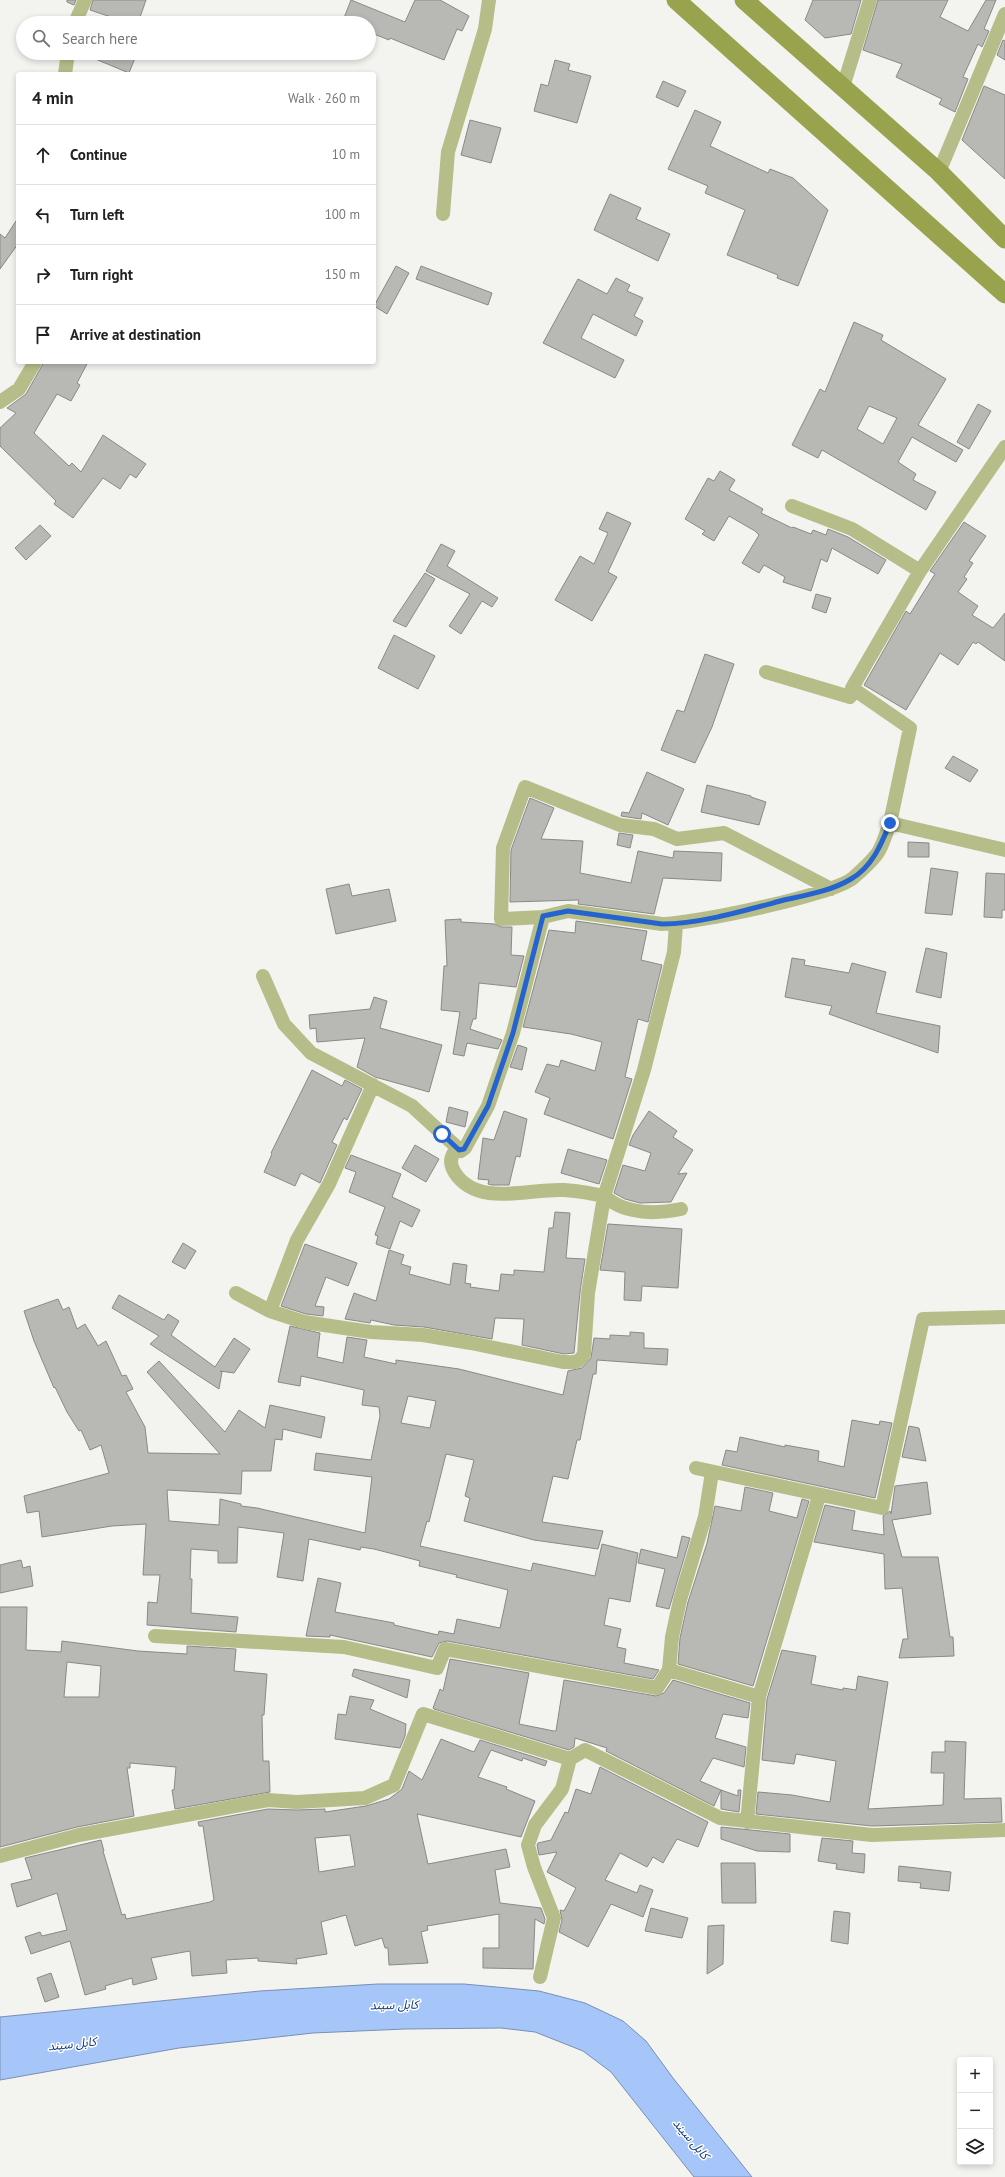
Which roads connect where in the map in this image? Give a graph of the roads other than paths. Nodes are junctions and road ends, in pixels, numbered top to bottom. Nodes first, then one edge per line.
1 (84, 0) edge
2 (490, 0) edge
3 (676, 0) edge
4 (744, 0) edge
5 (870, 0) edge
6 (1005, 14) edge
7 (78, 16) edge
8 (67, 60) edge
9 (65, 72) edge
10 (844, 87) junction
11 (939, 172) junction
12 (443, 214) dead end
13 (1005, 239) edge
14 (1005, 294) edge
15 (34, 364) edge
16 (0, 402) edge
17 (1005, 447) edge
18 (792, 506) dead end
19 (920, 571) junction
20 (766, 672) dead end
21 (852, 688) junction
22 (890, 823) junction
23 (1005, 850) edge
24 (831, 889) junction
25 (543, 916) junction
26 (676, 924) junction
27 (263, 976) dead end
28 (373, 1085) junction
29 (457, 1148) junction
30 (604, 1196) junction
31 (681, 1209) dead end
32 (236, 1293) dead end
33 (270, 1311) junction
34 (1005, 1317) edge
35 (696, 1468) dead end
36 (712, 1472) junction
37 (819, 1496) junction
38 (155, 1636) dead end
39 (669, 1670) junction
40 (759, 1697) junction
41 (570, 1758) junction
42 (747, 1822) junction
43 (1005, 1830) edge
44 (0, 1856) edge
45 (540, 1977) dead end

1 - 7 street
2 - 12 street
3 - 14 main road
4 - 10 main road
5 - 10 street
6 - 11 street
8 - 9 street
10 - 11 main road
11 - 13 main road
15 - 16 street
17 - 19 street
18 - 19 street
19 - 21 street
20 - 21 street
21 - 22 street
22 - 23 street
22 - 24 street
24 - 25 street
24 - 26 street
25 - 26 street
25 - 29 street
26 - 30 street
27 - 28 street
28 - 29 street
28 - 33 street
29 - 30 street
30 - 31 street
30 - 33 street
32 - 33 street
34 - 37 street
35 - 36 street
36 - 37 street
36 - 39 street
37 - 40 street
38 - 39 street
39 - 40 street
40 - 42 street
41 - 42 street
41 - 44 street
41 - 45 street
42 - 43 street

